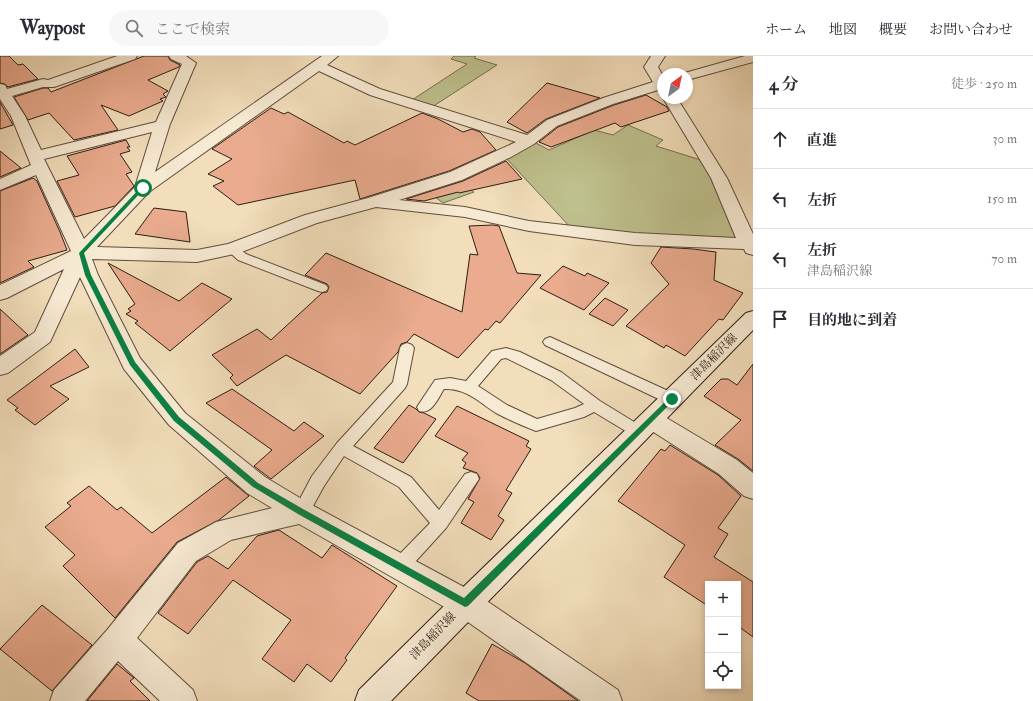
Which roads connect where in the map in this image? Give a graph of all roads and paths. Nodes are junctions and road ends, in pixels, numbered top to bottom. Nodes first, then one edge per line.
1 (130, 56) edge
2 (176, 56) edge
3 (203, 56) edge
4 (331, 56) edge
5 (658, 56) edge
6 (753, 58) edge
7 (189, 63) junction
8 (317, 65) junction
9 (693, 74) edge
10 (657, 78) edge
11 (657, 90) edge
12 (1, 92) edge
13 (674, 104) edge
14 (161, 125) junction
15 (529, 141) junction
16 (38, 162) junction
17 (0, 185) edge
18 (143, 188) junction
19 (374, 202) junction
20 (752, 246) edge
21 (232, 249) junction
22 (81, 253) junction
23 (322, 288) dead end
24 (0, 293) edge
25 (753, 318) edge
26 (550, 342) dead end
27 (407, 348) dead end
28 (0, 368) edge
29 (469, 387) junction
30 (672, 399) junction
31 (595, 405) junction
32 (424, 407) dead end
33 (646, 426) junction
34 (342, 447) junction
35 (471, 480) dead end
36 (753, 488) edge
37 (300, 512) junction
38 (440, 523) junction
39 (399, 567) junction
40 (465, 603) junction
41 (117, 640) junction
42 (65, 701) edge
43 (182, 701) edge
44 (370, 701) edge
45 (607, 701) edge

1 - 12 street
2 - 7 street
3 - 7 street
4 - 8 street
5 - 10 street
6 - 9 street
7 - 14 street
8 - 15 street
8 - 18 street
11 - 15 street
12 - 16 street
13 - 20 street
14 - 16 street
14 - 18 street
15 - 19 street
16 - 17 street
16 - 22 street
18 - 22 street
19 - 20 street
19 - 21 street
21 - 22 street
21 - 23 lane
22 - 24 street
22 - 28 street
22 - 37 street
25 - 30 street, 津島稲沢線
26 - 30 lane
27 - 34 lane
29 - 31 lane
29 - 31 lane
29 - 32 lane
30 - 33 street, 津島稲沢線
31 - 33 lane
33 - 36 street
33 - 40 street, 津島稲沢線
34 - 37 lane
34 - 38 lane
35 - 38 lane
37 - 39 street
37 - 41 street
38 - 39 lane
39 - 40 street
40 - 44 street, 津島稲沢線
40 - 45 street
41 - 42 street
41 - 43 street

